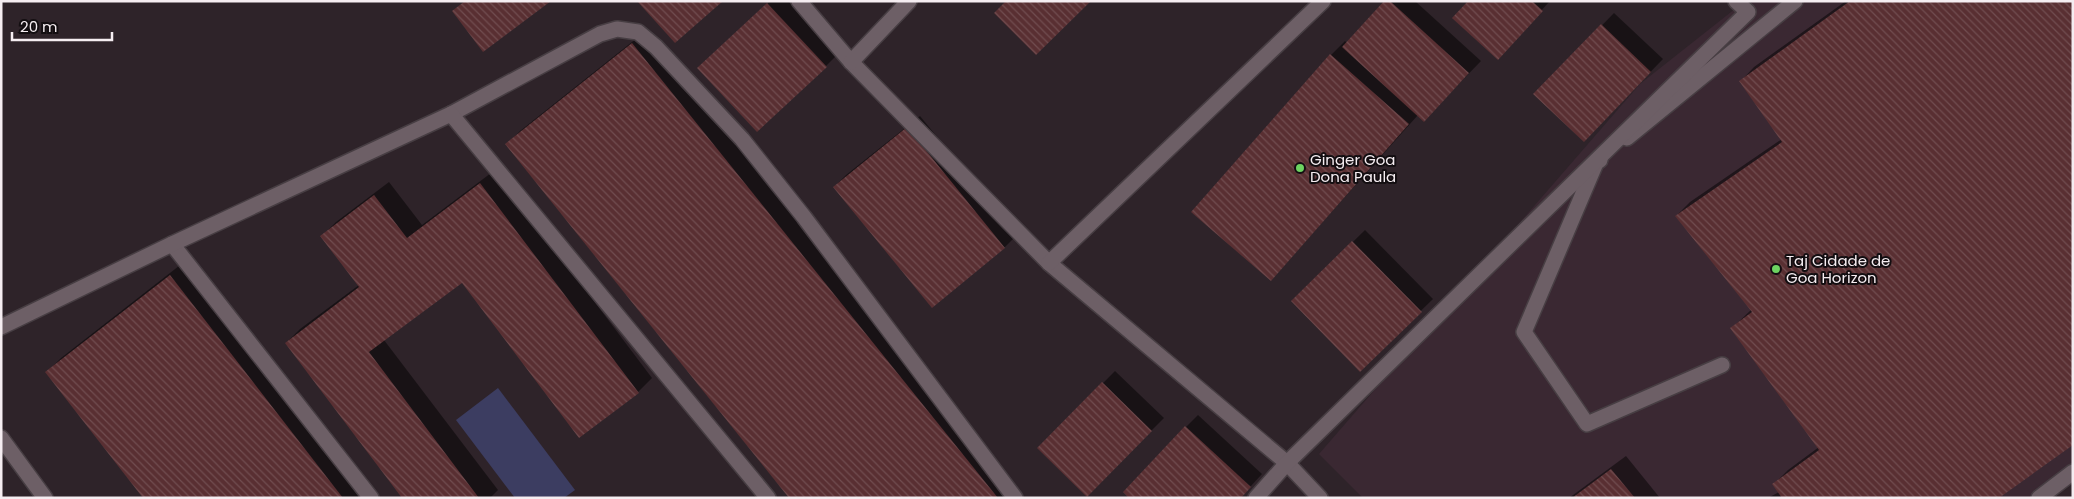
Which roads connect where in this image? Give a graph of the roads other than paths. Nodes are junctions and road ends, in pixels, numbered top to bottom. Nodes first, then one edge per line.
1 (799, 1) edge
2 (909, 1) edge
3 (1323, 1) edge
4 (1736, 1) edge
5 (1795, 1) edge
6 (851, 62) junction
7 (450, 114) junction
8 (172, 244) junction
9 (1049, 263) junction
10 (1, 327) edge
11 (1722, 365) dead end
12 (1, 438) edge
13 (1287, 463) junction
14 (2073, 472) edge
15 (45, 498) edge
16 (371, 498) edge
17 (768, 498) edge
18 (1015, 498) edge
19 (1256, 498) edge
20 (1320, 498) edge
21 (2039, 498) edge

1 - 6 street
2 - 6 street
3 - 9 street
4 - 13 street
5 - 11 street
6 - 9 street
7 - 8 street
7 - 17 street
7 - 18 street
8 - 10 street
8 - 16 street
9 - 13 street
12 - 15 street
13 - 19 street
13 - 20 street
14 - 21 street

